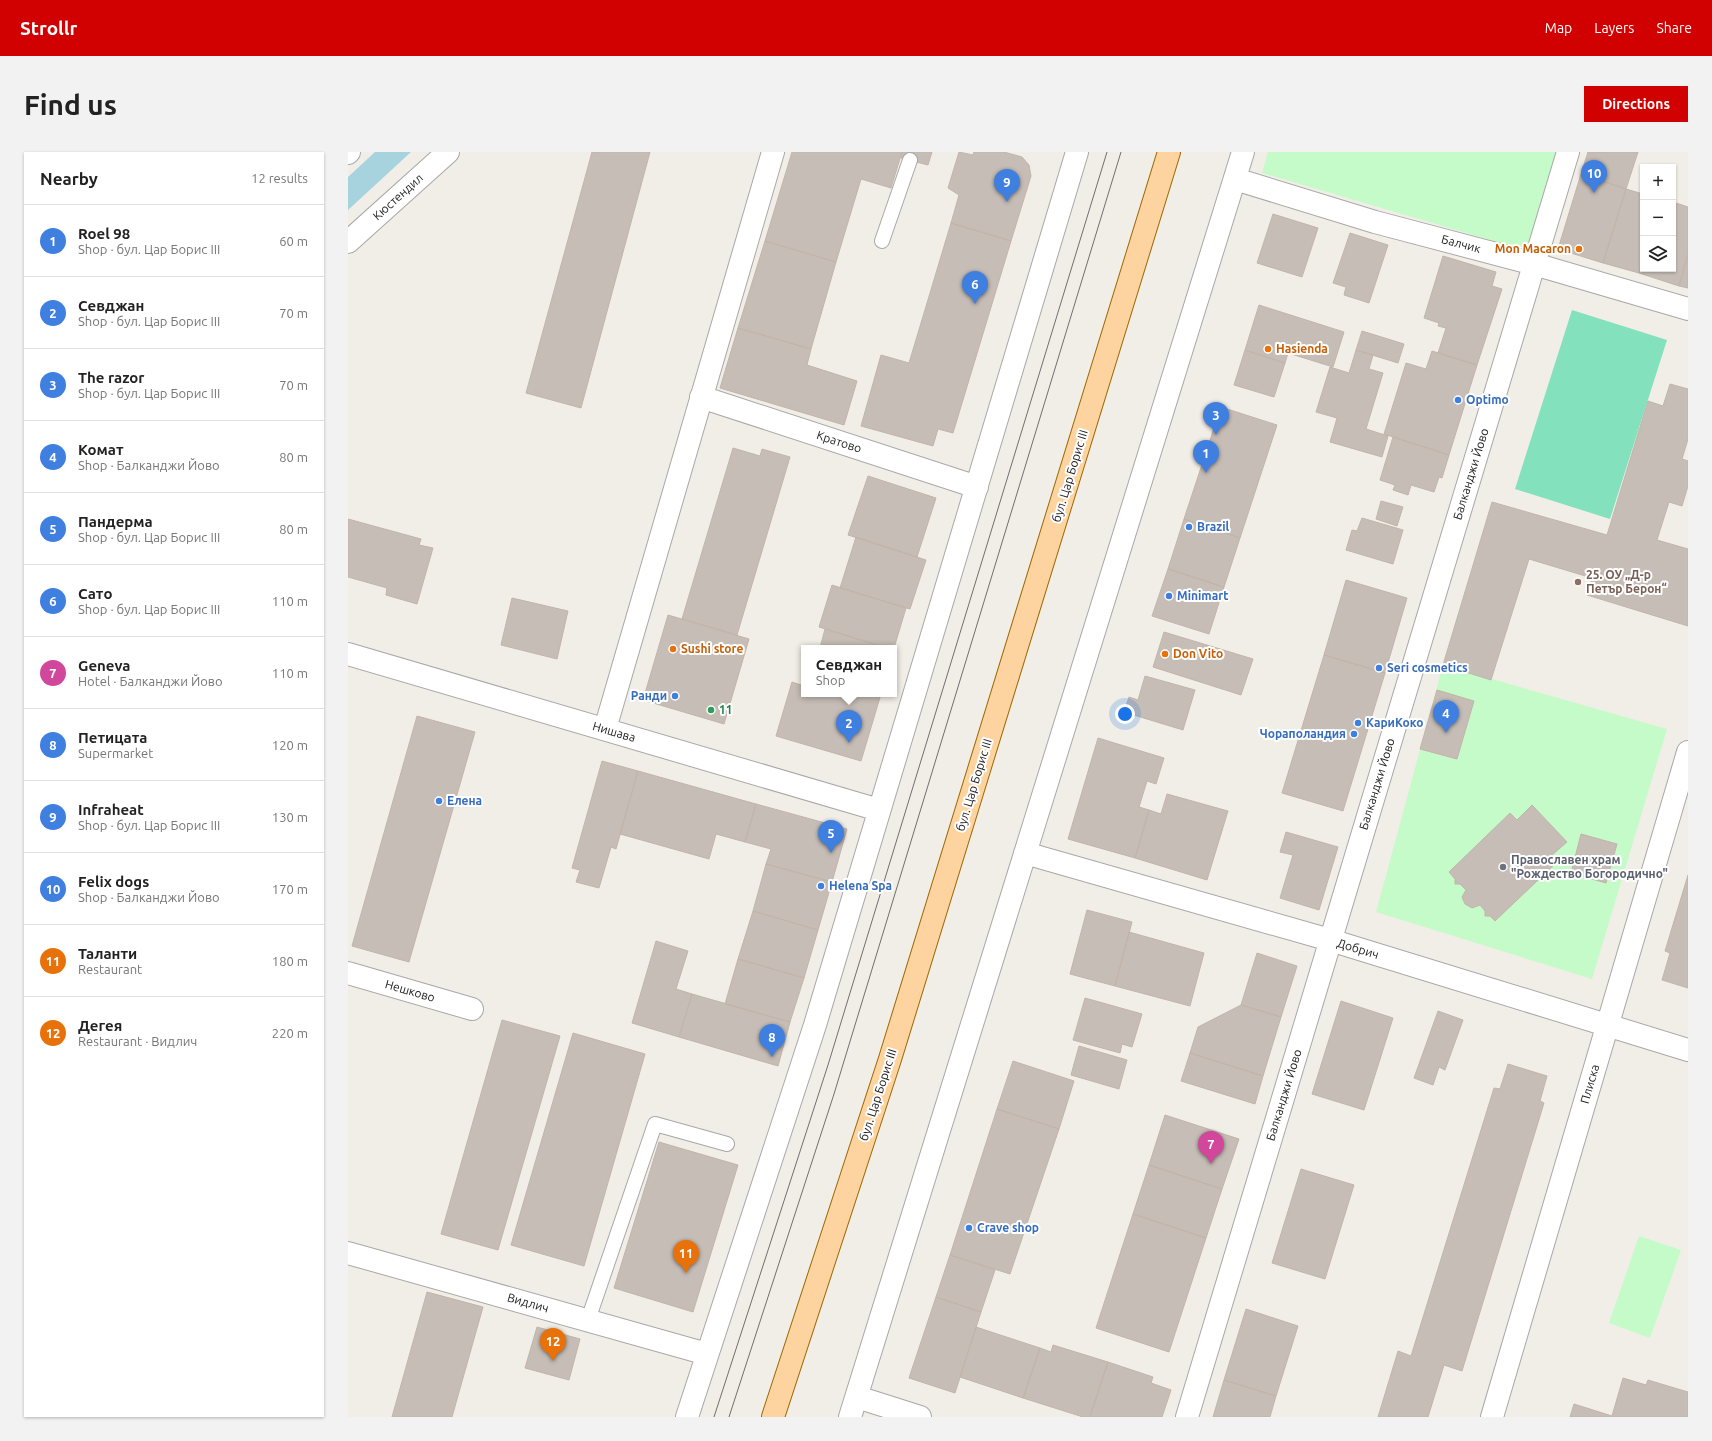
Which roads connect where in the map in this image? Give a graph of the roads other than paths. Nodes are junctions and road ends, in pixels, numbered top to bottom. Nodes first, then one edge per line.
1 (448, 152) edge
2 (773, 152) edge
3 (1077, 152) edge
4 (1169, 152) edge
5 (1243, 152) edge
6 (1568, 152) edge
7 (910, 160) dead end
8 (1235, 179) junction
9 (882, 241) dead end
10 (348, 242) edge
11 (1534, 264) junction
12 (1688, 309) edge
13 (701, 397) junction
14 (977, 487) junction
15 (348, 654) edge
16 (605, 729) junction
17 (1688, 752) edge
18 (879, 810) junction
19 (1025, 853) junction
20 (1330, 940) junction
21 (348, 974) edge
22 (472, 1009) dead end
23 (1608, 1025) junction
24 (1688, 1050) edge
25 (727, 1144) dead end
26 (348, 1253) edge
27 (588, 1320) junction
28 (707, 1354) junction
29 (854, 1407) edge
30 (687, 1417) edge
31 (773, 1417) edge
32 (920, 1417) edge
33 (1187, 1417) edge
34 (1492, 1417) edge

1 - 10 street, Кюстендил
2 - 13 street
3 - 14 street
4 - 31 main road, бул. Цар Борис III
5 - 8 street
6 - 11 street, Балканджи Йово
7 - 9 lane
8 - 11 street, Балчик
8 - 19 street
11 - 12 street, Балчик
11 - 20 street, Балканджи Йово
13 - 14 street, Кратово
13 - 16 street
14 - 18 street
15 - 16 street, Нишава
16 - 18 street, Нишава
17 - 23 street, Плиска
18 - 28 street
19 - 20 street, Добрич
19 - 29 street
20 - 23 street, Добрич
20 - 33 street, Балканджи Йово
21 - 22 street, Нешково
23 - 24 street, Добрич
23 - 34 street, Плиска
25 - 27 lane
26 - 27 street, Видлич
27 - 28 street, Видлич
28 - 30 street
29 - 32 street

